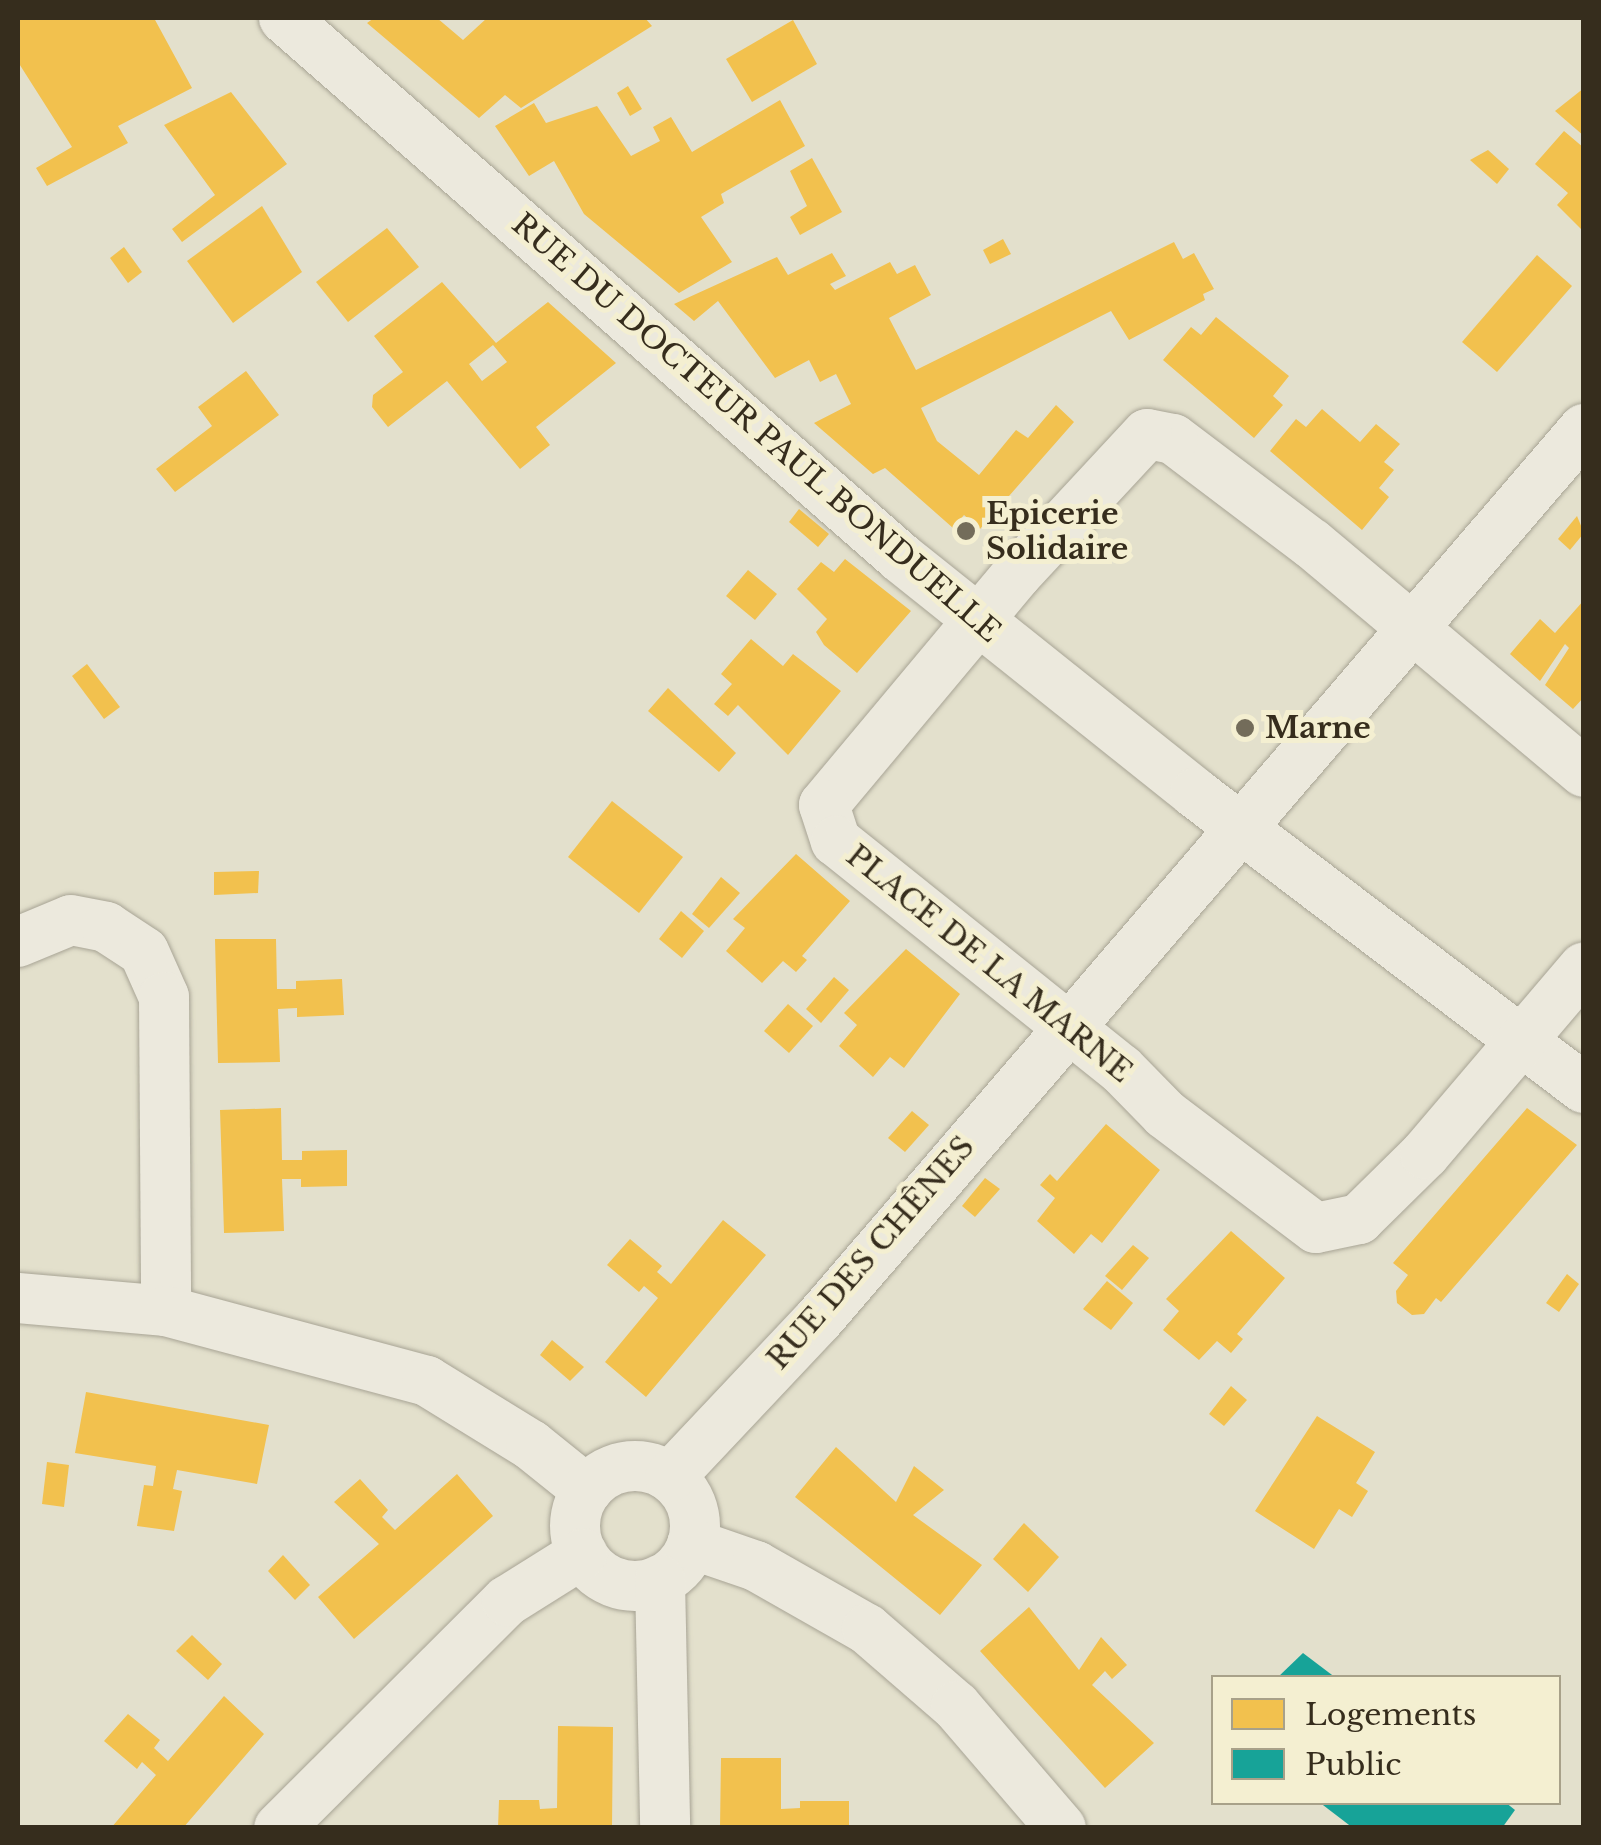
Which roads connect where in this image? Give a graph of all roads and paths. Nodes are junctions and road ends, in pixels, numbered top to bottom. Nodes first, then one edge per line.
1 (284, 18) edge
2 (1584, 429) edge
3 (979, 622) junction
4 (1412, 628) junction
5 (1584, 772) edge
6 (1238, 826) junction
7 (18, 942) edge
8 (1584, 967) edge
9 (1067, 1025) junction
10 (1521, 1040) junction
11 (1584, 1088) edge
12 (18, 1298) edge
13 (166, 1311) junction
14 (670, 1476) junction
15 (587, 1490) junction
16 (582, 1554) junction
17 (676, 1562) junction
18 (279, 1828) edge
19 (665, 1828) edge
20 (1061, 1828) edge

1 - 3 street, RUE DU DOCTEUR PAUL BONDUELLE
2 - 4 street, RUE DES CHÊNES
3 - 4 street, PLACE DE LA MARNE
3 - 6 street, RUE DU DOCTEUR PAUL BONDUELLE
3 - 9 street, PLACE DE LA MARNE
4 - 5 street, PLACE DE LA MARNE
4 - 6 street, RUE DES CHÊNES
6 - 9 street, RUE DES CHÊNES
6 - 10 street, RUE DU DOCTEUR PAUL BONDUELLE
7 - 13 street
8 - 10 street, PLACE DE LA MARNE
9 - 10 street, PLACE DE LA MARNE
9 - 14 street, RUE DES CHÊNES
10 - 11 street, RUE DU DOCTEUR PAUL BONDUELLE
12 - 13 street
13 - 15 street
14 - 15 street
14 - 17 street
15 - 16 street
16 - 17 street
16 - 18 street
17 - 19 street
17 - 20 street

